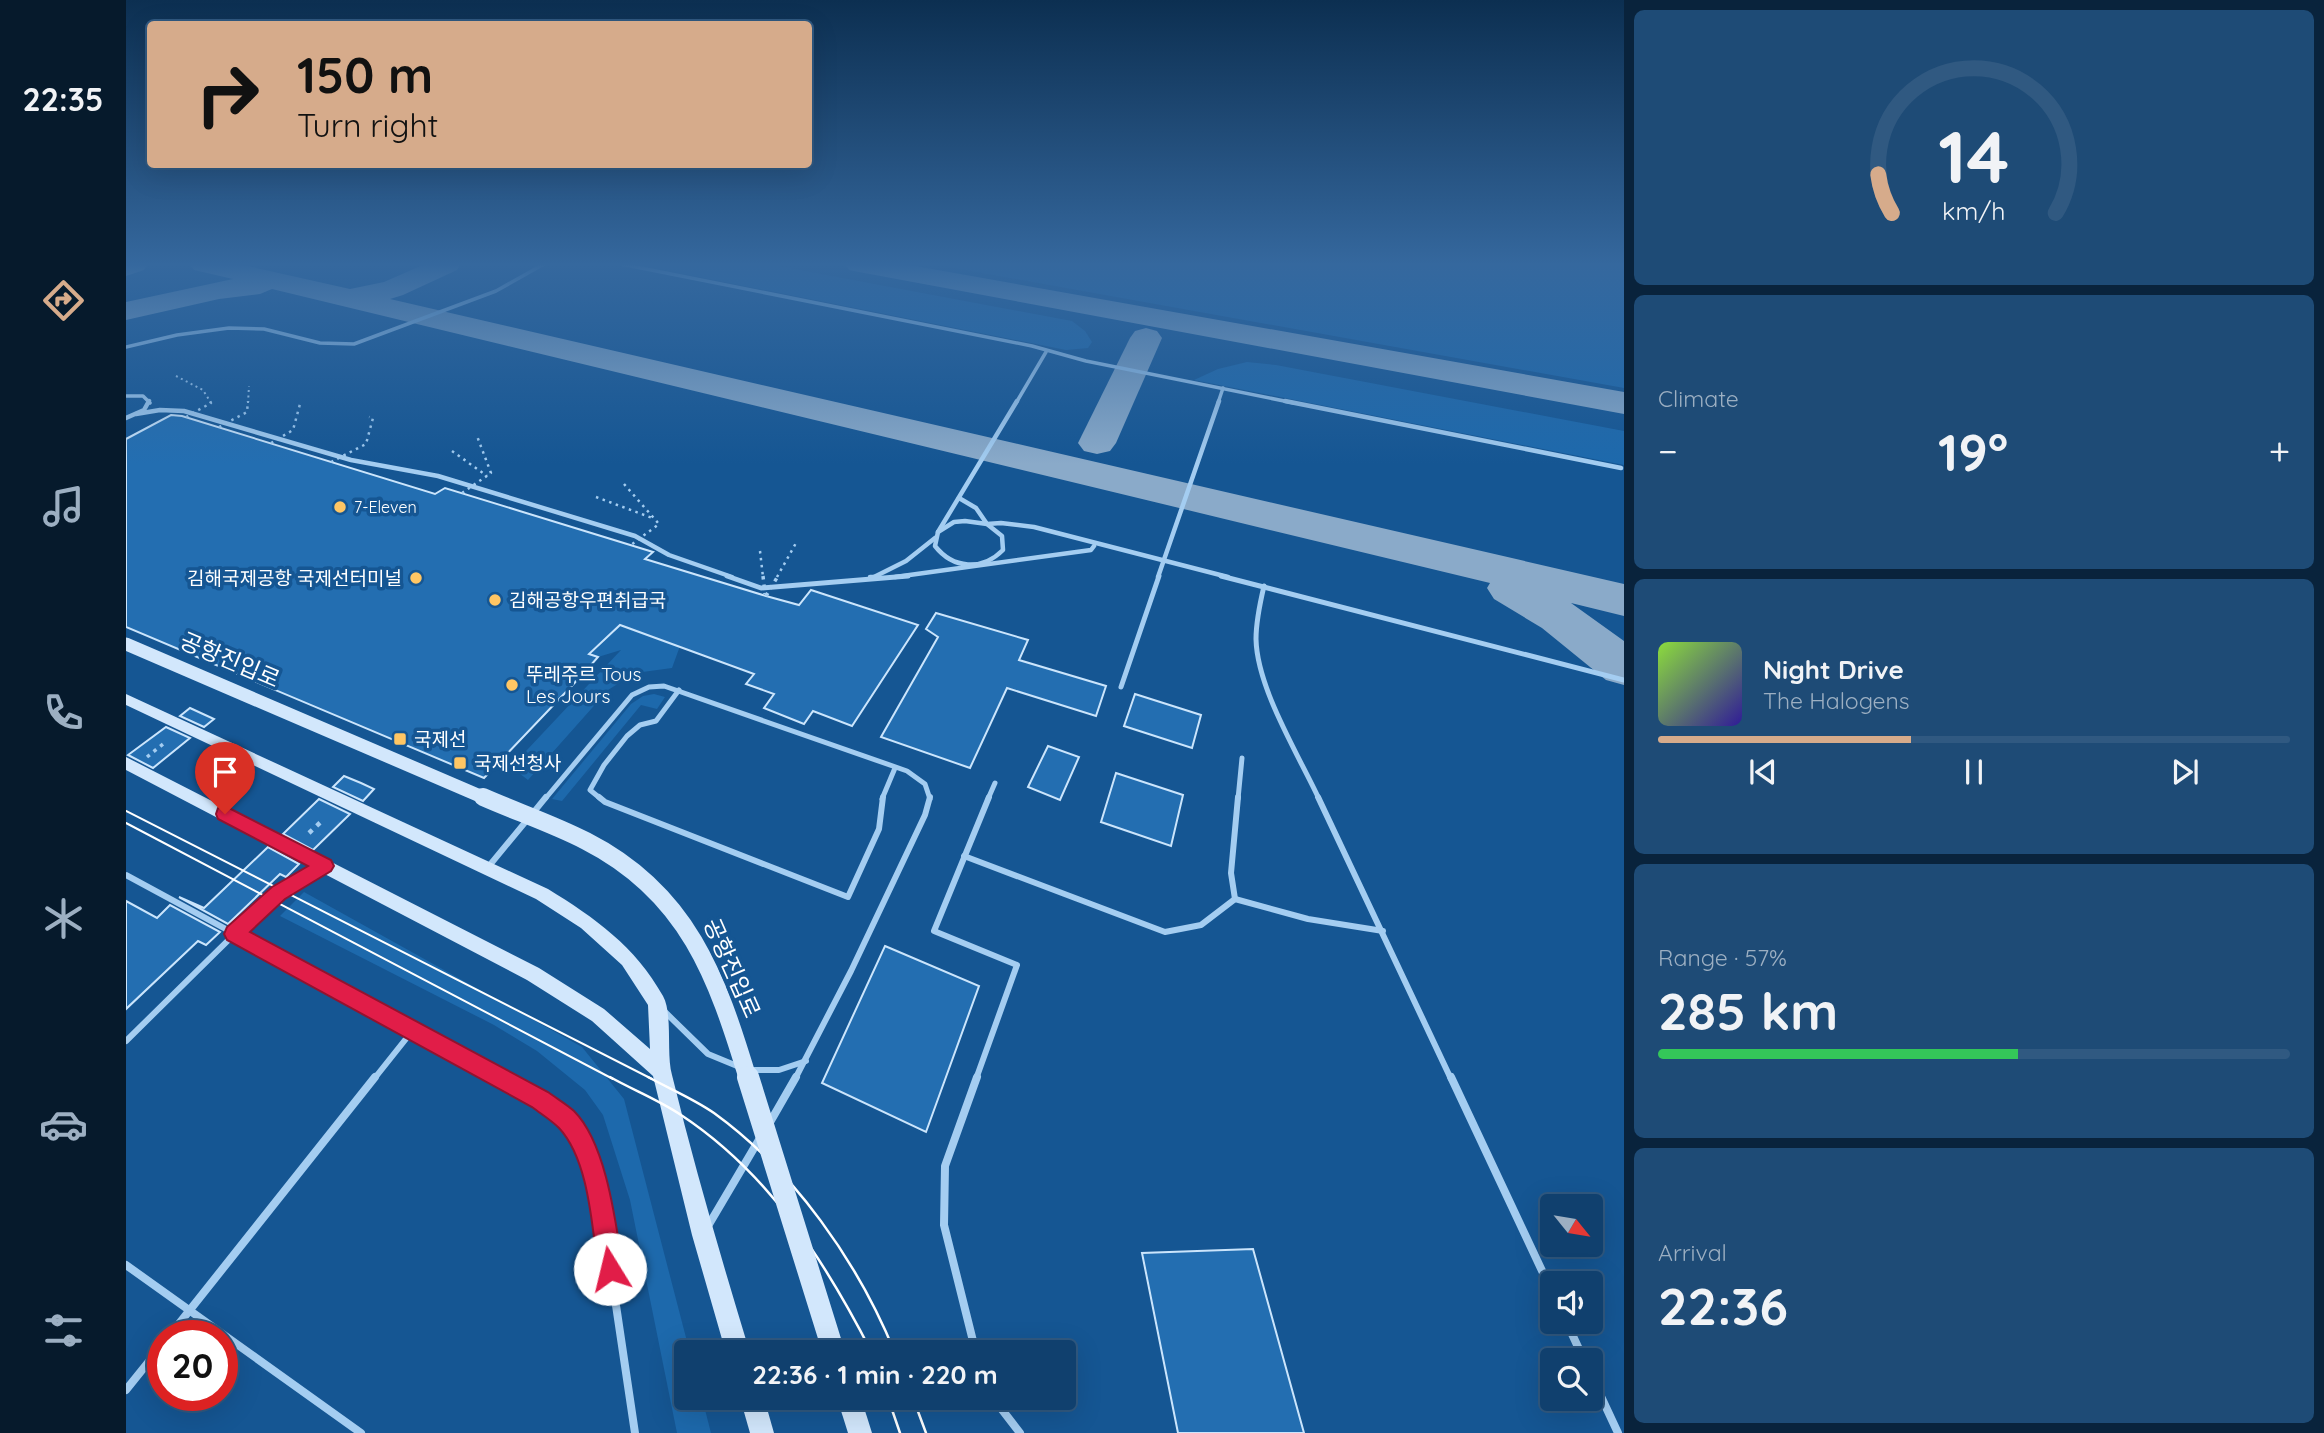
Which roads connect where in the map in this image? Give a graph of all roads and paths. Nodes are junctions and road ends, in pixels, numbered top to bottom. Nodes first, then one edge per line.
1 (204, 331) edge
2 (273, 331) edge
3 (389, 331) edge
4 (956, 331) edge
5 (126, 347) edge
6 (1046, 352) junction
7 (176, 376) dead end
8 (249, 386) dead end
9 (1223, 388) junction
10 (126, 396) edge
11 (150, 401) junction
12 (300, 404) dead end
13 (160, 410) junction
14 (136, 414) junction
15 (186, 417) dead end
16 (369, 417) dead end
17 (126, 418) edge
18 (219, 427) dead end
19 (477, 436) dead end
20 (271, 443) dead end
21 (452, 451) dead end
22 (331, 462) dead end
23 (1621, 468) dead end
24 (487, 476) junction
25 (624, 484) dead end
26 (463, 493) dead end
27 (596, 497) dead end
28 (959, 498) junction
29 (655, 519) junction
30 (987, 524) junction
31 (938, 532) junction
32 (935, 538) junction
33 (796, 543) dead end
34 (631, 545) dead end
35 (1094, 547) junction
36 (760, 551) dead end
37 (1164, 561) junction
38 (980, 564) junction
39 (874, 577) junction
40 (1264, 586) junction
41 (126, 644) edge
42 (1624, 680) edge
43 (1121, 688) dead end
44 (680, 690) junction
45 (126, 699) edge
46 (163, 744) dead end
47 (147, 757) dead end
48 (1242, 758) dead end
49 (126, 763) edge
50 (895, 768) junction
51 (995, 783) dead end
52 (324, 819) dead end
53 (309, 833) dead end
54 (964, 856) junction
55 (325, 866) junction
56 (487, 869) junction
57 (126, 876) edge
58 (1235, 899) junction
59 (1383, 931) junction
60 (234, 934) junction
61 (657, 1003) junction
62 (413, 1031) junction
63 (126, 1041) edge
64 (806, 1061) junction
65 (661, 1071) junction
66 (703, 1235) junction
67 (126, 1265) edge
68 (1542, 1271) edge
69 (190, 1310) junction
70 (182, 1320) edge
71 (734, 1340) edge
72 (830, 1340) edge
73 (973, 1340) edge
74 (147, 1364) edge
75 (126, 1390) edge
76 (1603, 1401) edge
77 (755, 1410) edge
78 (1002, 1410) edge
79 (360, 1433) edge
80 (635, 1433) edge
81 (762, 1433) edge
82 (1020, 1433) edge
83 (1618, 1433) edge

1 - 5 lane
2 - 3 lane
4 - 6 lane
6 - 9 lane
6 - 28 lane
7 - 15 path, bridge
8 - 18 path, bridge
9 - 23 lane
9 - 37 lane
10 - 11 lane
11 - 13 lane
11 - 14 lane
12 - 20 path, bridge
13 - 14 lane
13 - 39 lane
14 - 17 lane
16 - 22 path, bridge
19 - 24 path, bridge
21 - 24 path
24 - 26 path, bridge
25 - 29 path, bridge
27 - 29 path
28 - 30 lane
28 - 31 lane
29 - 34 path, bridge
30 - 31 lane
30 - 35 lane
30 - 38 lane
31 - 32 lane
32 - 38 lane
32 - 39 lane
33 - 36 path, bridge
35 - 37 lane
35 - 38 lane
37 - 40 lane
37 - 43 lane
38 - 39 lane
40 - 42 lane
40 - 59 lane
41 - 72 main road, 공항진입로, bridge
44 - 50 lane
44 - 50 lane
44 - 56 lane
45 - 56 main road
46 - 47 path
48 - 58 lane
49 - 55 main road
50 - 64 lane
51 - 54 lane
52 - 53 path
54 - 58 lane
54 - 73 lane
55 - 60 lane
55 - 65 main road
56 - 61 main road
57 - 60 lane
58 - 59 lane
59 - 68 lane
60 - 62 lane
60 - 63 lane
61 - 64 lane
61 - 65 main road
62 - 69 lane
62 - 80 lane
64 - 66 lane
65 - 66 main road
66 - 71 main road
67 - 69 lane
69 - 70 lane
69 - 79 lane
74 - 75 lane
76 - 83 lane
77 - 81 main road
78 - 82 lane

